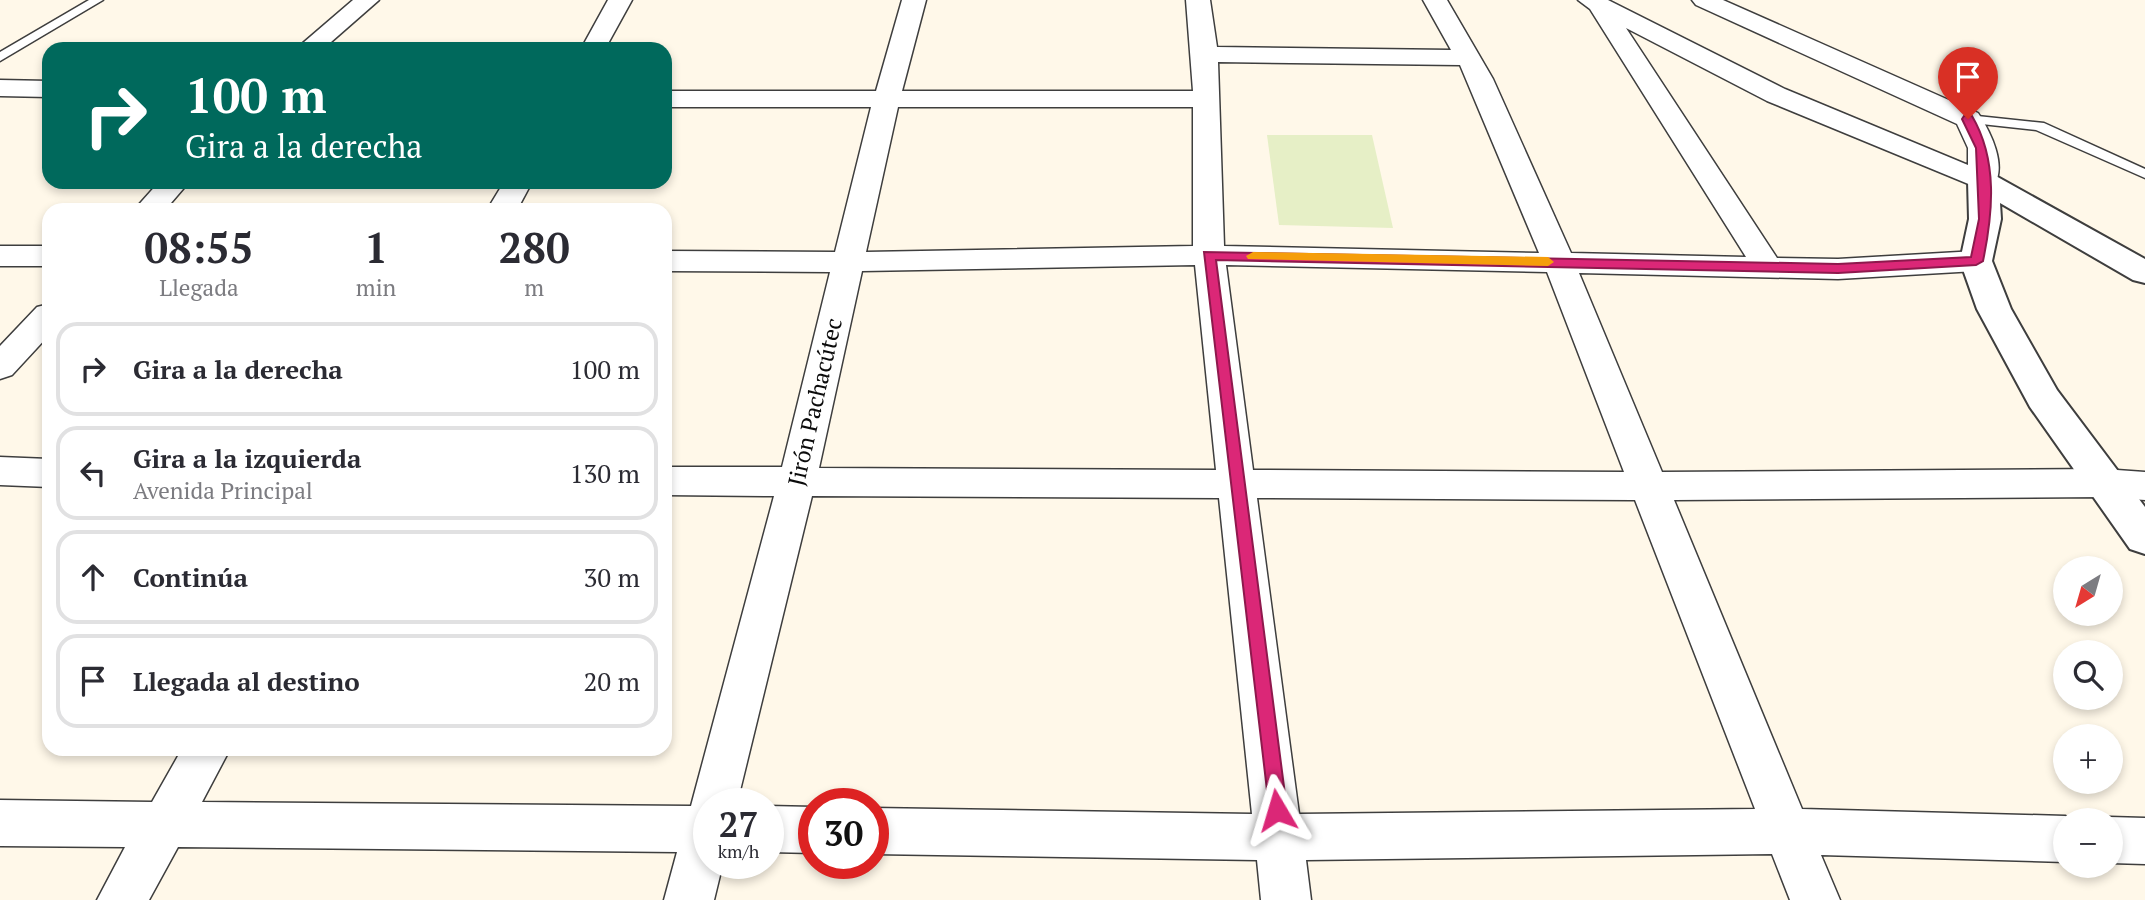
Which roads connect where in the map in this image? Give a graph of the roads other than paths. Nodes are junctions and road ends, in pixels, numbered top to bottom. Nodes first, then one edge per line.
1 (97, 0) edge
2 (367, 0) edge
3 (620, 0) edge
4 (914, 0) edge
5 (1198, 0) edge
6 (1435, 0) edge
7 (1704, 0) edge
8 (1594, 2) edge
9 (316, 42) edge
10 (597, 42) edge
11 (1205, 54) junction
12 (0, 57) edge
13 (1467, 58) junction
14 (0, 88) edge
15 (42, 89) edge
16 (672, 99) edge
17 (1206, 99) junction
18 (886, 101) junction
19 (1968, 119) junction
20 (2145, 174) edge
21 (1983, 181) junction
22 (169, 189) edge
23 (156, 203) edge
24 (1209, 255) junction
25 (0, 256) edge
26 (42, 256) edge
27 (672, 261) edge
28 (1976, 261) junction
29 (848, 262) junction
30 (1559, 262) junction
31 (1767, 266) junction
32 (2145, 273) edge
33 (42, 322) edge
34 (0, 367) edge
35 (0, 471) edge
36 (42, 472) edge
37 (672, 481) edge
38 (797, 481) junction
39 (1237, 483) junction
40 (2103, 483) junction
41 (2145, 485) edge
42 (1649, 486) junction
43 (2145, 538) edge
44 (203, 756) edge
45 (718, 788) edge
46 (693, 821) edge
47 (0, 823) edge
48 (166, 825) junction
49 (889, 831) edge
50 (1787, 831) junction
51 (1280, 837) junction
52 (2053, 839) edge
53 (2123, 840) edge
54 (2145, 841) edge
55 (694, 879) edge
56 (122, 900) edge
57 (689, 900) edge
58 (1286, 900) edge
59 (1815, 900) edge

1 - 12 lane
2 - 9 street
3 - 10 street
4 - 18 street, Jirón Pachacútec
5 - 11 street
6 - 13 street
7 - 19 street
8 - 21 street
8 - 31 street
11 - 13 street
11 - 17 street
13 - 30 street
14 - 15 street
16 - 18 street
17 - 18 street
17 - 24 street
18 - 29 street, Jirón Pachacútec
19 - 20 lane
19 - 21 street
21 - 28 street
21 - 32 street
22 - 23 street
24 - 29 street
24 - 30 street
24 - 39 street
25 - 26 street
27 - 29 street
28 - 31 street
28 - 40 street
29 - 38 street, Jirón Pachacútec
30 - 31 street
30 - 42 street
33 - 34 street
35 - 36 street
37 - 38 street
38 - 39 street
38 - 45 street, Jirón Pachacútec
39 - 42 street
39 - 51 street
40 - 41 street
40 - 42 street
40 - 43 street
42 - 50 street
44 - 48 street
46 - 48 street
47 - 48 street
48 - 56 street
49 - 51 street
50 - 51 street
50 - 52 street
50 - 59 street
51 - 58 street
53 - 54 street
55 - 57 street, Jirón Pachacútec

